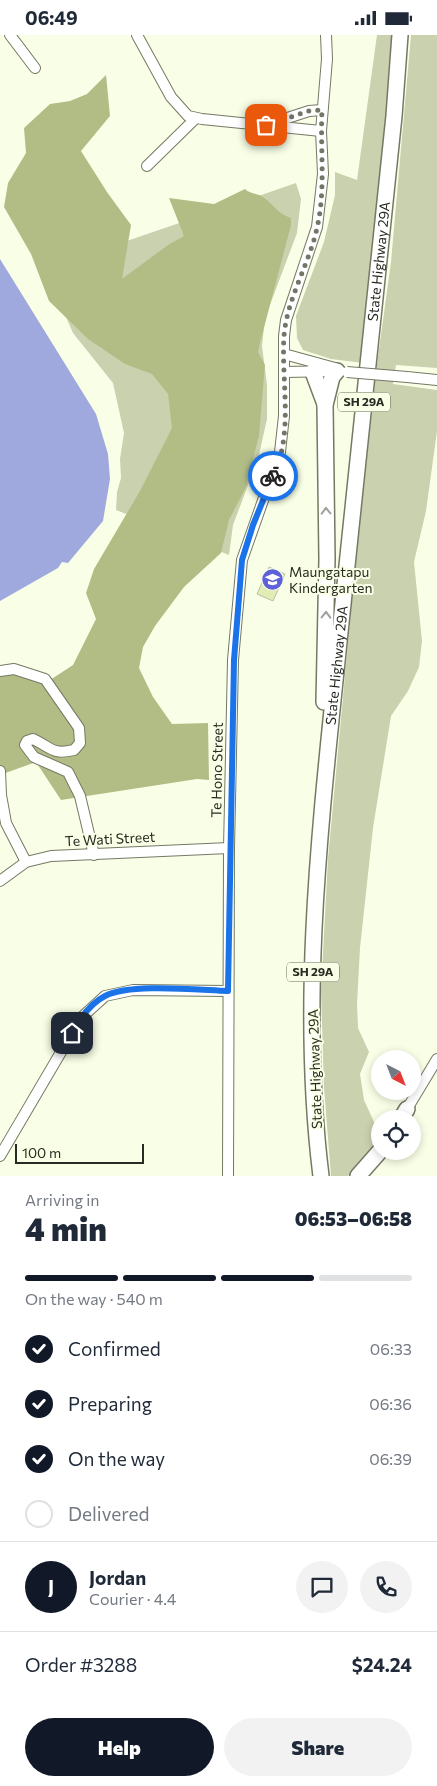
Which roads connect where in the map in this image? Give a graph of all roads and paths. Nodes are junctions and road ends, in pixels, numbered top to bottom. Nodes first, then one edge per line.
1 (10, 35) edge
2 (137, 35) edge
3 (326, 35) edge
4 (400, 35) edge
5 (35, 68) dead end
6 (322, 110) junction
7 (196, 118) junction
8 (266, 125) junction
9 (321, 131) junction
10 (147, 166) dead end
11 (284, 355) junction
12 (313, 371) junction
13 (342, 371) junction
14 (284, 372) junction
15 (437, 380) edge
16 (325, 405) junction
17 (0, 671) edge
18 (326, 768) junction
19 (0, 771) edge
20 (229, 848) junction
21 (94, 855) junction
22 (26, 863) junction
23 (0, 881) edge
24 (228, 991) junction
25 (437, 1059) edge
26 (406, 1110) edge
27 (0, 1156) edge
28 (372, 1160) edge
29 (228, 1176) edge
30 (321, 1176) edge
31 (358, 1176) edge

1 - 5 street
2 - 7 street
3 - 6 street, Te Hono Street
4 - 18 highway, State Highway 29A / SH 29A
6 - 8 street
6 - 9 street, Te Hono Street
7 - 8 street
7 - 10 street
8 - 9 street
9 - 11 street, Te Hono Street
11 - 13 street
11 - 14 street, Te Hono Street
12 - 13 street
12 - 14 street
12 - 16 highway, SH 29A
13 - 15 street, bridge
13 - 16 highway, SH 29A
14 - 20 street, Te Hono Street
18 -> 16 highway, SH 29A
17 - 21 street
18 - 30 highway, State Highway 29A / SH 29A
19 - 22 street
20 - 21 street, Te Wati Street
20 - 24 street, Te Hono Street
21 - 22 street, Te Wati Street
22 - 23 street, Te Wati Street
24 - 27 street
24 - 29 street, Te Hono Street
25 - 26 street
28 - 31 highway

